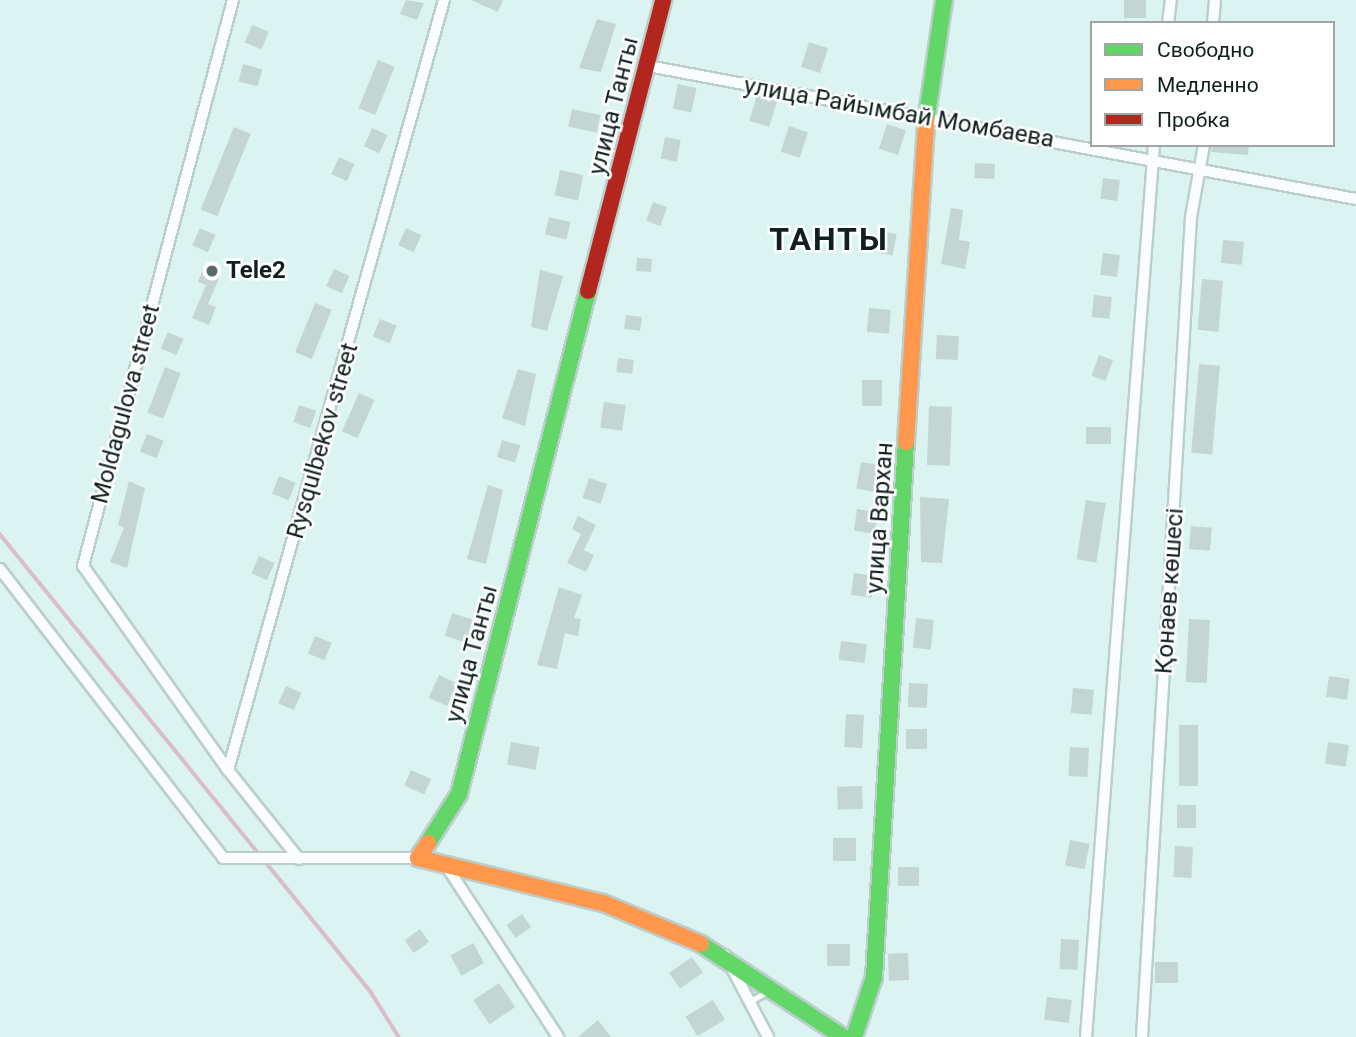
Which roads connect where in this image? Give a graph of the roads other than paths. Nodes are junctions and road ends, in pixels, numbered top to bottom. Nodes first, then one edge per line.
1 (233, 0) edge
2 (444, 0) edge
3 (663, 0) edge
4 (944, 0) edge
5 (1171, 0) edge
6 (1215, 0) edge
7 (1168, 21) edge
8 (1213, 21) edge
9 (648, 66) junction
10 (928, 122) junction
11 (1154, 147) edge
12 (1204, 147) edge
13 (1153, 157) junction
14 (1202, 167) junction
15 (1356, 199) edge
16 (0, 569) edge
17 (228, 770) junction
18 (418, 858) junction
19 (299, 859) junction
20 (443, 861) junction
21 (723, 953) junction
22 (776, 987) junction
23 (746, 1003) junction
24 (558, 1037) edge
25 (768, 1037) edge
26 (843, 1037) edge
27 (854, 1037) edge
28 (1086, 1037) edge
29 (1142, 1037) edge

1 - 17 street, Moldagulova street
2 - 17 street, Rysqulbekov street
3 - 9 street, улица Танты
4 - 10 street, улица Вархан
5 - 7 street
6 - 8 street
9 - 10 street, улица Райымбай Момбаева
9 - 18 street, улица Танты
10 - 13 street, улица Райымбай Момбаева
10 - 27 street, улица Вархан
11 - 13 street, Қонаев көшесі
12 - 14 street, Қонаев көшесі
13 - 14 street, улица Райымбай Момбаева
13 - 28 street, Қонаев көшесі
14 - 15 street, улица Райымбай Момбаева
14 - 29 street, Қонаев көшесі
16 - 19 street
17 - 19 street
18 - 19 street
18 - 20 street
20 - 21 street
20 - 24 street
21 - 22 street
21 - 23 street
22 - 23 lane
22 - 26 street
23 - 25 street

